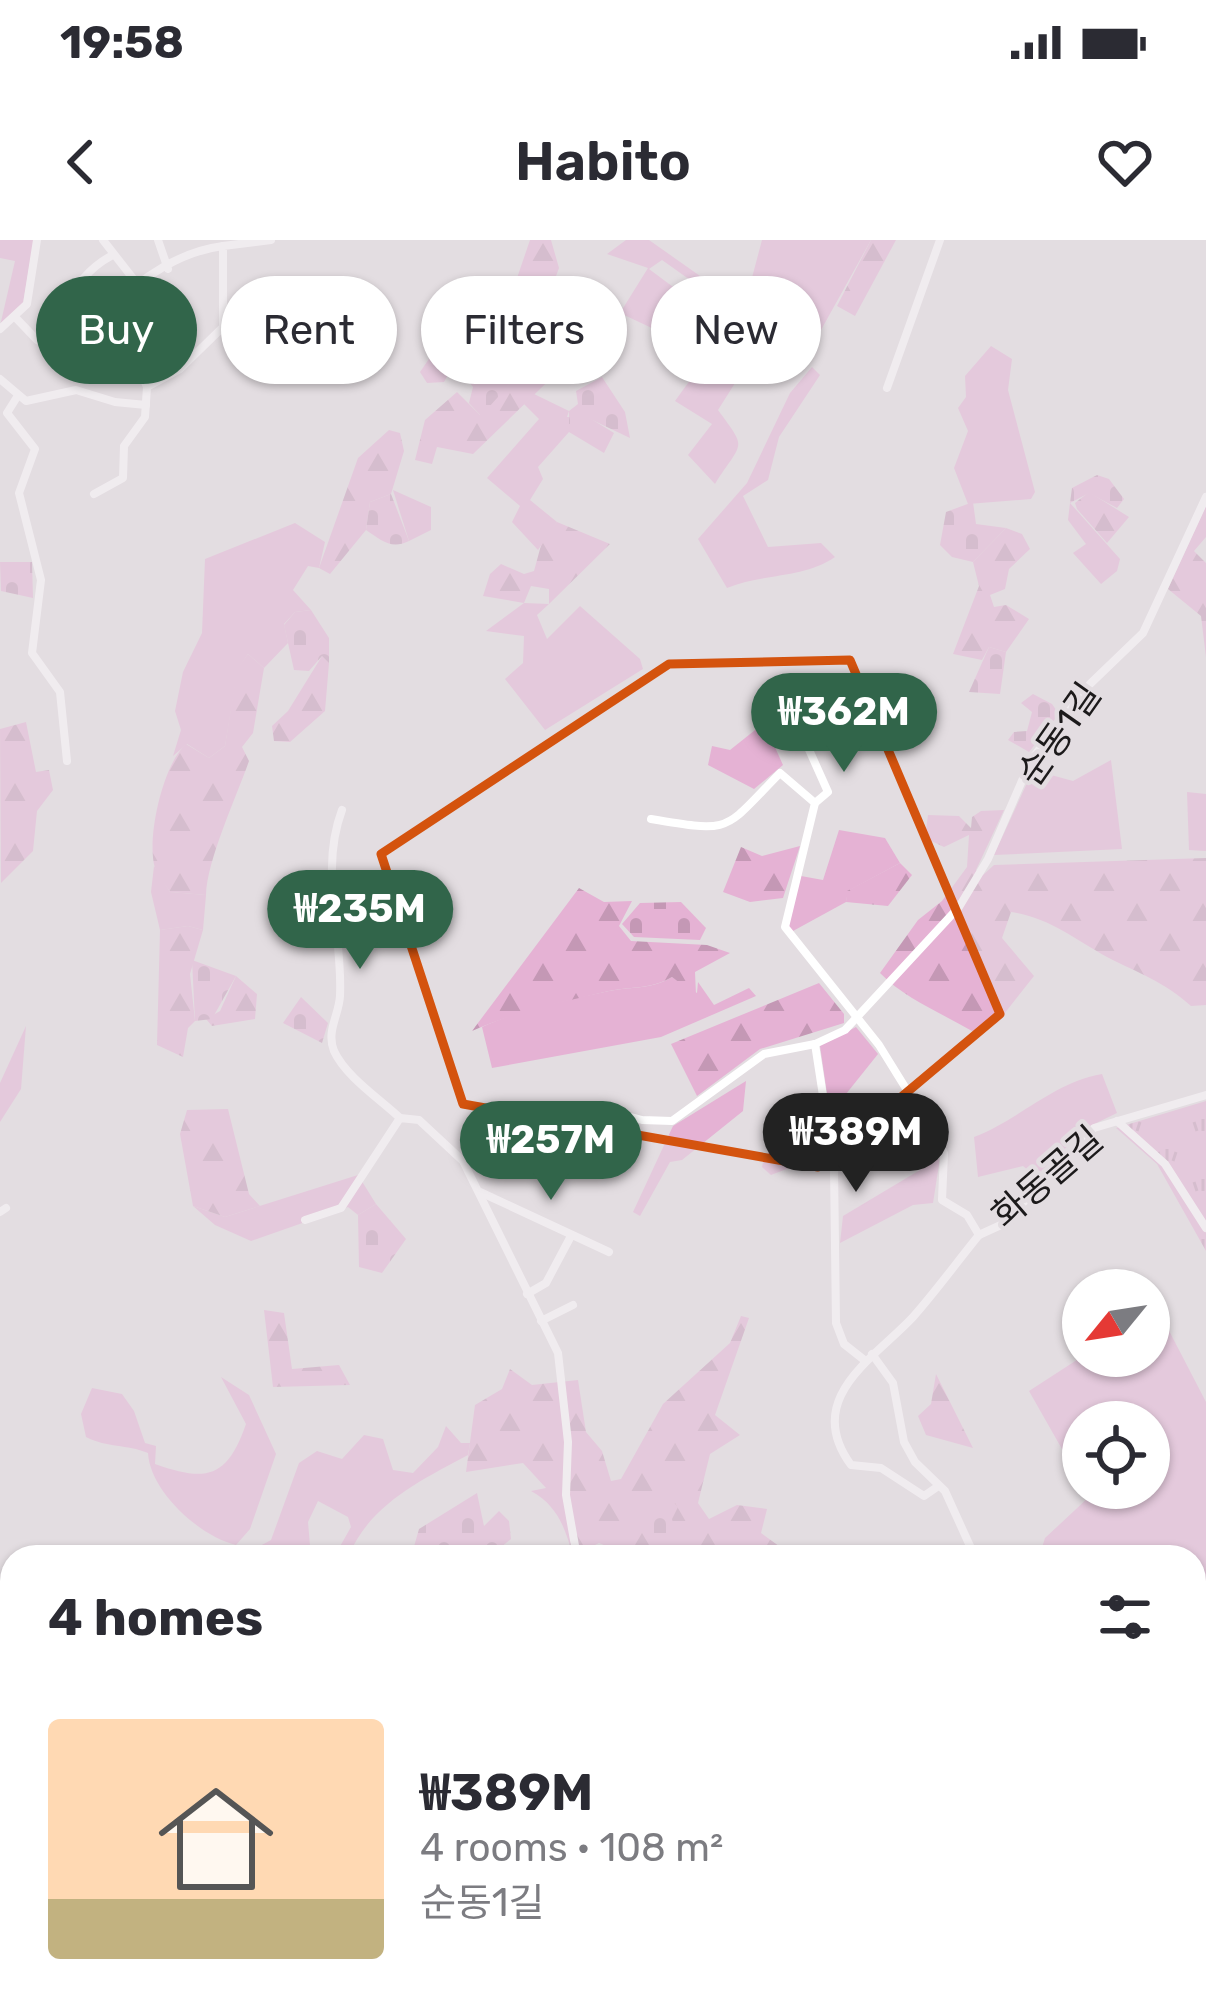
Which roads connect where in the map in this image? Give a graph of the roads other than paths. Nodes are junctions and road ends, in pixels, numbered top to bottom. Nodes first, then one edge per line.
1 (37, 240) edge
2 (103, 240) edge
3 (158, 240) edge
4 (271, 240) edge
5 (940, 240) edge
6 (220, 243) edge
7 (111, 256) junction
8 (168, 269) junction
9 (130, 276) edge
10 (149, 276) edge
11 (15, 317) junction
12 (0, 329) edge
13 (0, 379) edge
14 (146, 384) edge
15 (147, 387) junction
16 (887, 388) dead end
17 (17, 397) junction
18 (146, 405) junction
19 (94, 494) dead end
20 (1206, 497) edge
21 (802, 734) dead end
22 (68, 761) dead end
23 (815, 803) junction
24 (342, 810) dead end
25 (651, 819) dead end
26 (855, 1019) junction
27 (814, 1044) junction
28 (1206, 1095) edge
29 (400, 1118) junction
30 (1115, 1120) junction
31 (463, 1161) junction
32 (477, 1191) junction
33 (304, 1220) dead end
34 (1206, 1228) edge
35 (979, 1235) junction
36 (571, 1236) junction
37 (609, 1252) dead end
38 (527, 1294) junction
39 (573, 1305) dead end
40 (541, 1321) junction
41 (867, 1356) junction
42 (937, 1487) junction
43 (575, 1545) edge
44 (970, 1545) edge

1 - 11 street
2 - 7 street
3 - 8 street
4 - 6 street
5 - 16 street
6 - 8 street
6 - 15 street
7 - 9 street
7 - 11 street
8 - 10 street
11 - 12 street
13 - 17 street
14 - 15 street
15 - 18 street
17 - 18 street
17 - 22 street
18 - 19 street
20 - 26 street, 순동1길
21 - 23 street
23 - 25 street
23 - 26 street
24 - 29 street
26 - 27 street, 순동1길
26 - 35 street
27 - 31 street, 순동1길
27 - 41 street
28 - 30 street, 화동골길
29 - 31 street
29 - 33 street
30 - 34 street, 화동골길
30 - 35 street, 화동골길
31 - 32 street
32 - 36 street
32 - 38 street
35 - 41 street, 화동골길
36 - 37 street
36 - 38 street
38 - 40 street
39 - 40 street
40 - 43 street
41 - 42 street
41 - 42 street
42 - 44 street

